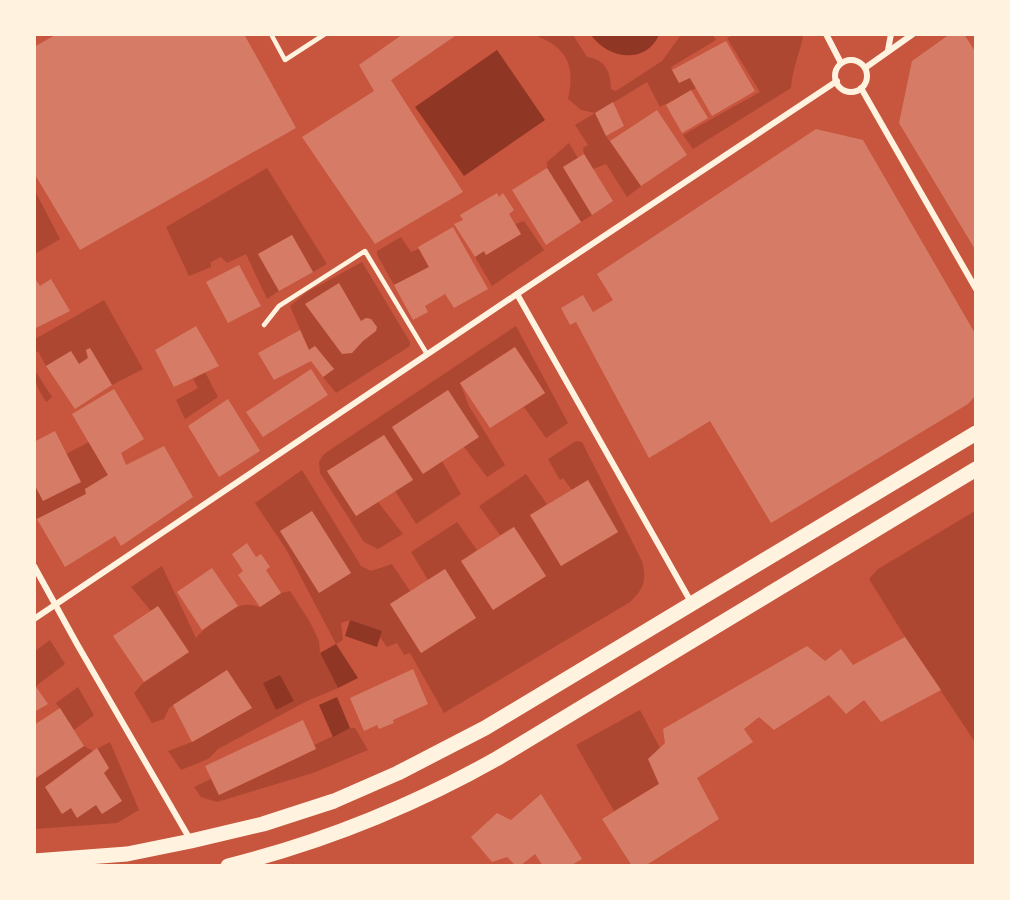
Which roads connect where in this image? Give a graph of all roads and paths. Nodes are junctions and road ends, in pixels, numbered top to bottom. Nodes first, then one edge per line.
1 (271, 34) edge
2 (325, 34) edge
3 (826, 34) edge
4 (891, 34) edge
5 (912, 34) edge
6 (888, 50) junction
7 (841, 63) junction
8 (865, 68) junction
9 (837, 81) junction
10 (861, 88) junction
11 (975, 290) edge
12 (517, 294) junction
13 (264, 326) dead end
14 (428, 354) junction
15 (975, 432) edge
16 (975, 469) edge
17 (34, 566) edge
18 (692, 603) junction
19 (56, 604) junction
20 (34, 619) edge
21 (191, 841) junction
22 (34, 861) edge
23 (228, 866) edge

1 - 2 lane
3 - 7 street
4 - 6 street
5 - 6 street
6 - 8 street
7 - 8 street
7 - 9 street
8 - 10 street
9 - 10 street
9 - 12 street
10 - 11 street
12 - 14 street
12 - 18 street
13 - 14 lane
14 - 19 street
15 - 18 main road
16 - 23 main road
17 - 19 street
18 - 21 main road
19 - 20 street
19 - 21 street
21 - 22 main road

